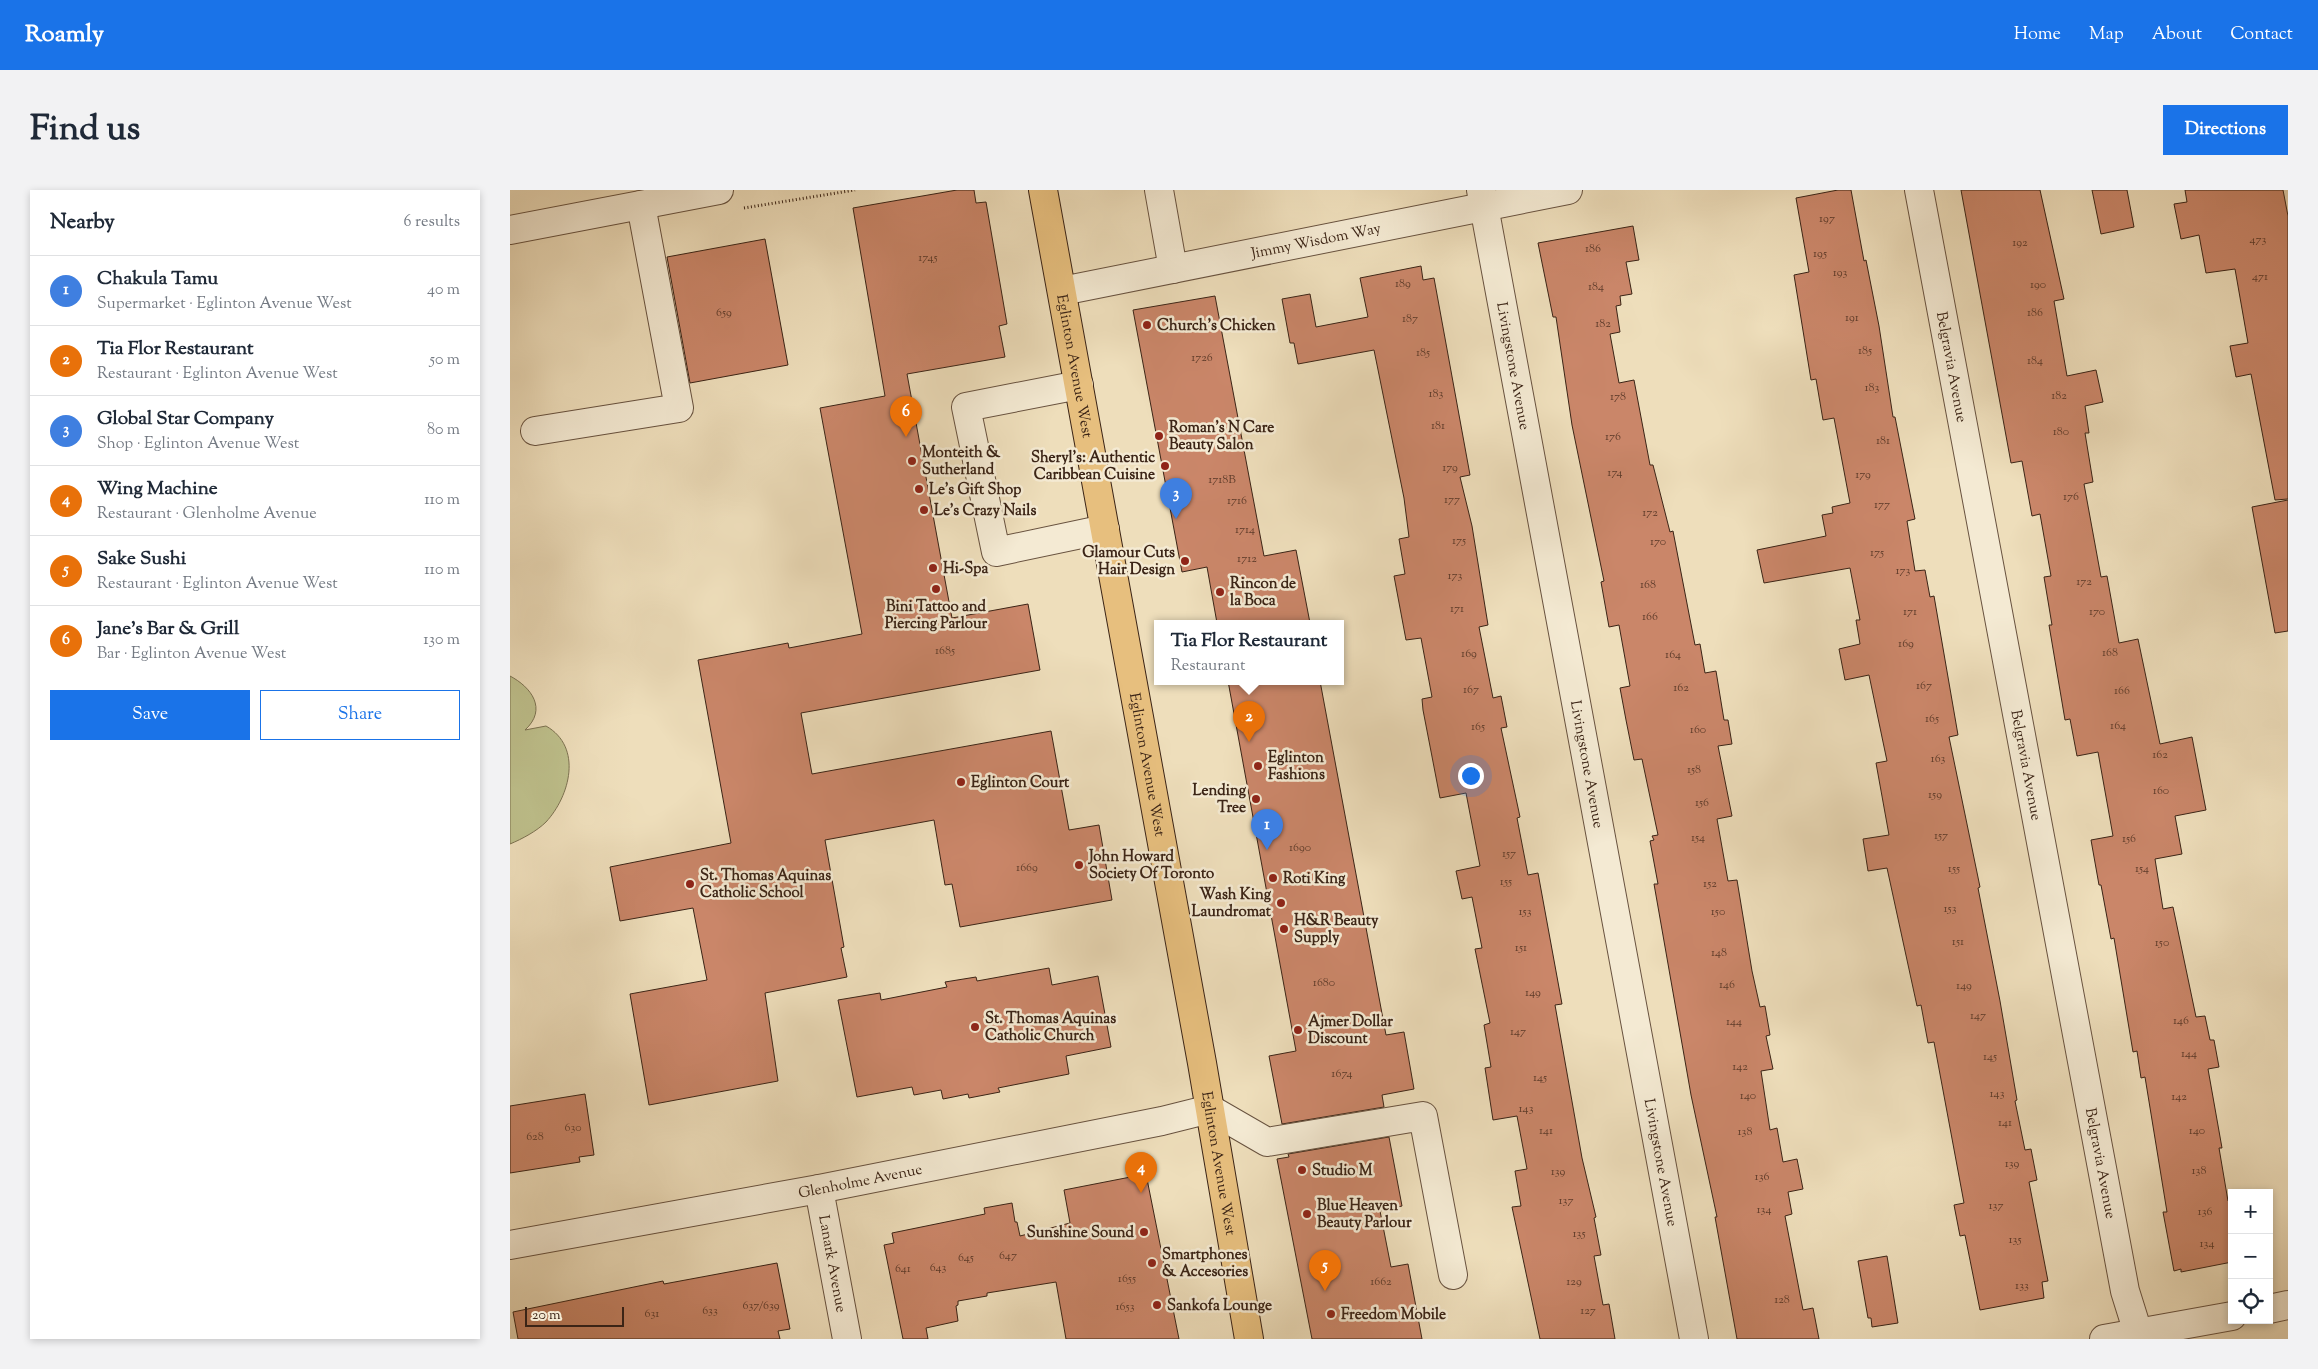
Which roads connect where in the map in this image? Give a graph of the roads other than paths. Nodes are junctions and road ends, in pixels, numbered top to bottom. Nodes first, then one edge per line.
1 (719, 190) edge
2 (1043, 190) edge
3 (1159, 190) edge
4 (1568, 190) edge
5 (1919, 190) edge
6 (1482, 198) edge
7 (641, 205) junction
8 (510, 230) edge
9 (1173, 270) junction
10 (1062, 291) junction
11 (1079, 385) junction
12 (535, 432) dead end
13 (1105, 530) junction
14 (1210, 1109) junction
15 (819, 1189) junction
16 (510, 1245) edge
17 (1453, 1275) dead end
18 (2288, 1305) edge
19 (2273, 1308) edge
20 (2228, 1317) edge
21 (2139, 1336) edge
22 (847, 1339) edge
23 (1249, 1339) edge
24 (1694, 1339) edge
25 (2104, 1339) edge

1 - 7 street
2 - 10 main road, Eglinton Avenue West
3 - 9 street
4 - 6 street, Jimmy Wisdom Way
5 - 21 street, Belgravia Avenue
6 - 9 street, Jimmy Wisdom Way
6 - 24 street, Livingstone Avenue
7 - 8 street
7 - 12 street
9 - 10 street, Jimmy Wisdom Way
10 - 11 main road, Eglinton Avenue West
11 - 13 main road, Eglinton Avenue West
11 - 13 street
13 - 14 main road, Eglinton Avenue West
14 - 15 street, Glenholme Avenue
14 - 17 street
14 - 23 main road, Eglinton Avenue West
15 - 16 street, Glenholme Avenue
15 - 22 street, Lanark Avenue
18 - 19 street
20 - 21 street
21 - 25 street

